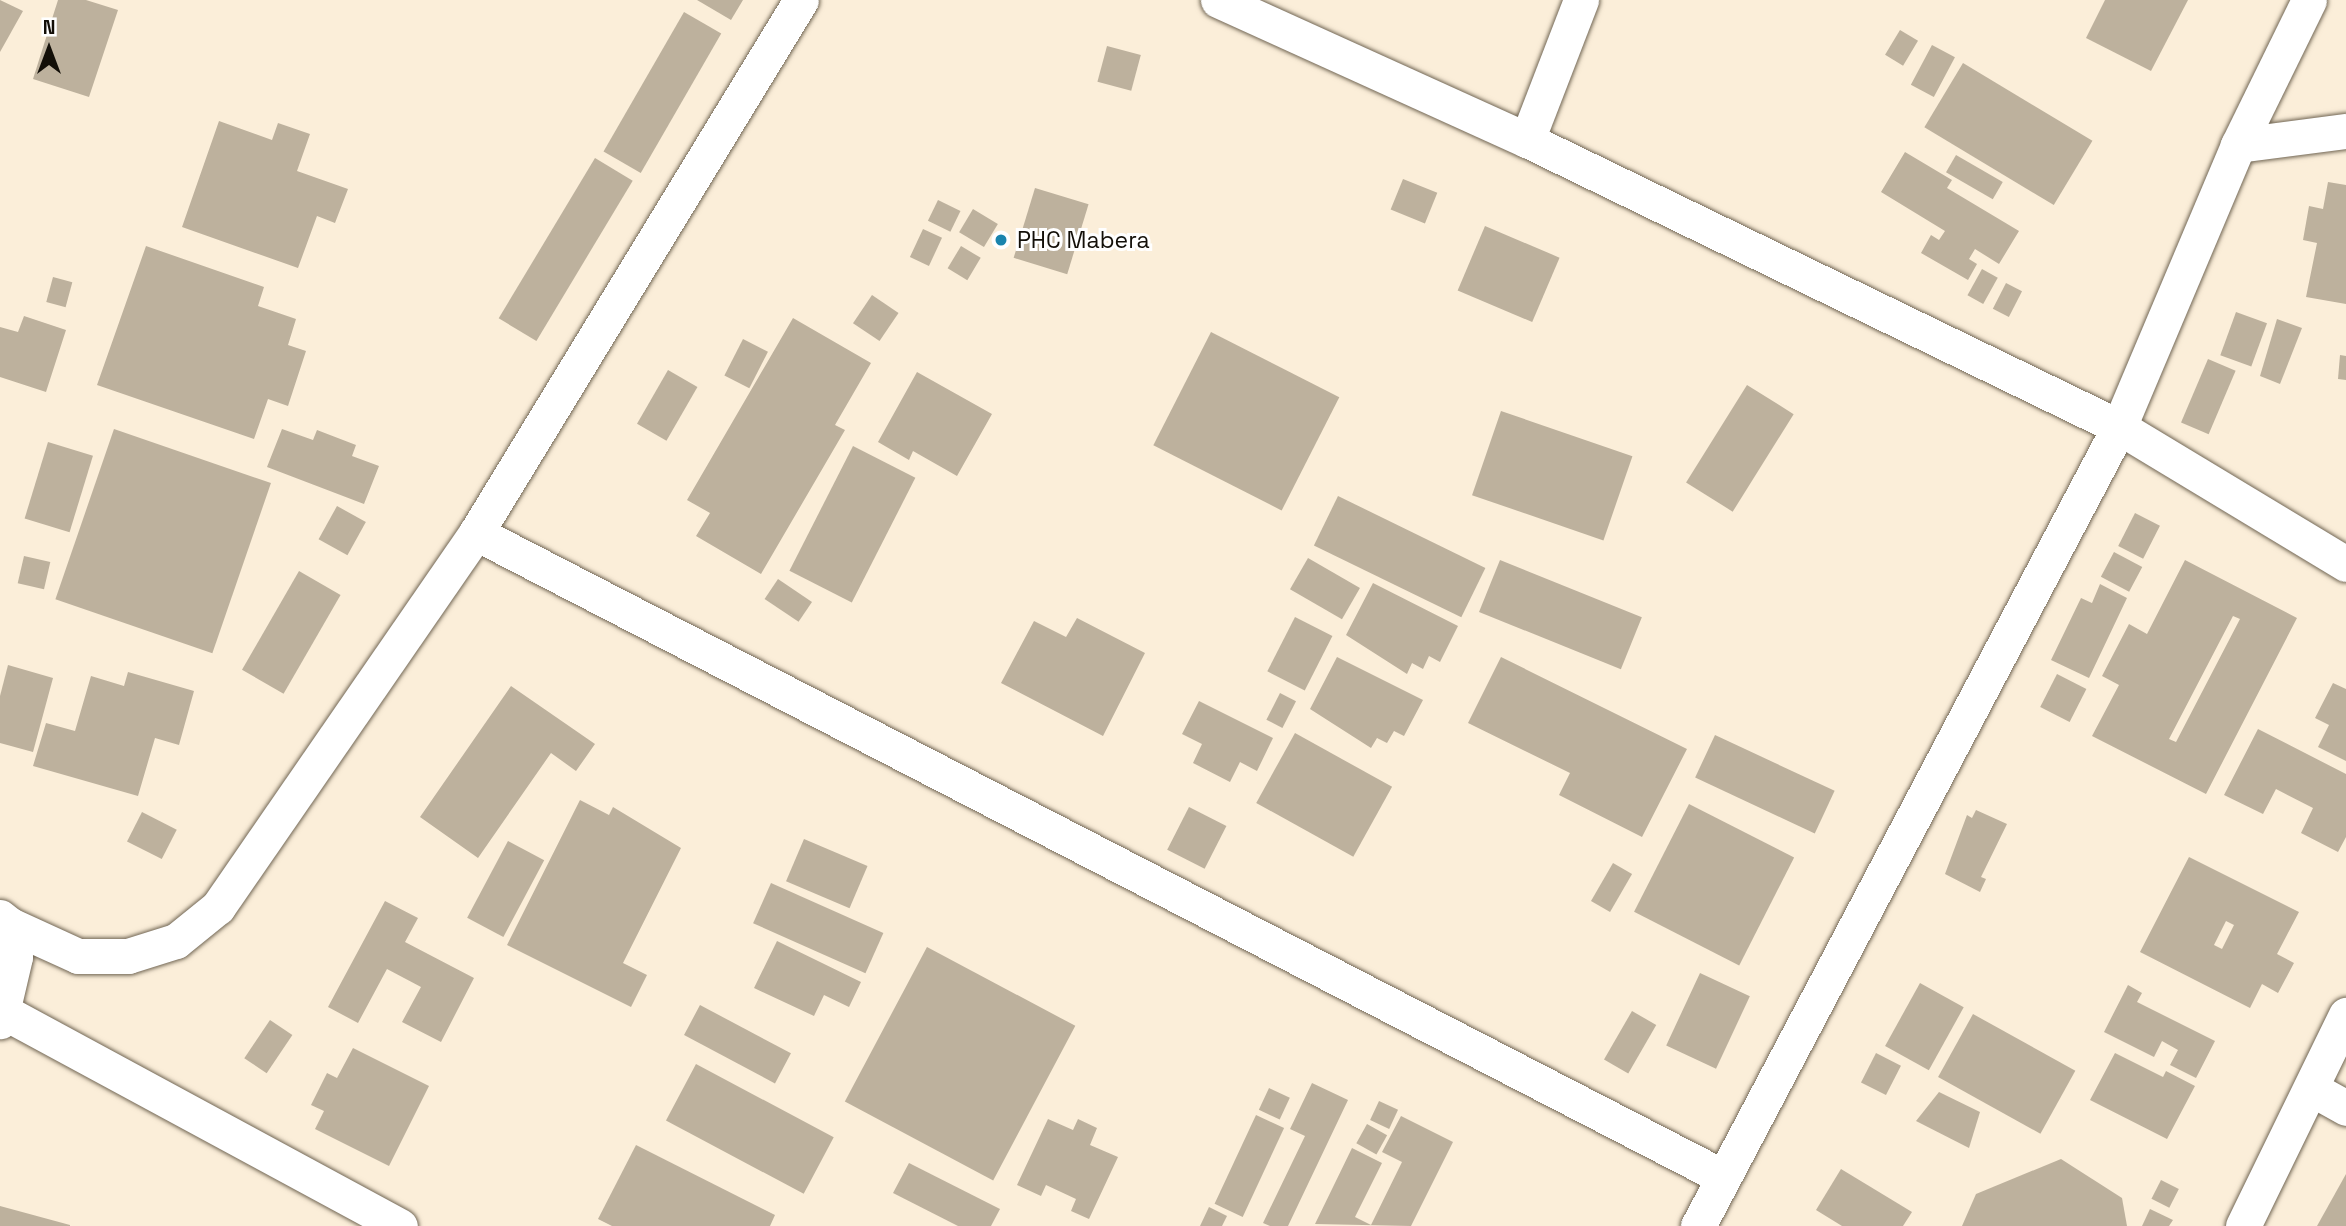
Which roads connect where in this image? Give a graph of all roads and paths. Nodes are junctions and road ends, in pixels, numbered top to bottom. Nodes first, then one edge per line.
1 (802, 0) edge
2 (1217, 0) edge
3 (1581, 0) edge
4 (2309, 0) edge
5 (2346, 131) edge
6 (1527, 140) junction
7 (2238, 145) junction
8 (2119, 427) junction
9 (476, 533) junction
10 (2346, 564) edge
11 (5, 921) edge
12 (2346, 1015) edge
13 (2, 1017) edge
14 (2312, 1089) junction
15 (2346, 1108) edge
16 (1723, 1177) junction
17 (400, 1226) edge
18 (1698, 1226) edge
19 (2244, 1226) edge

1 - 9 street
2 - 6 street
3 - 6 street
4 - 7 street
5 - 7 street
6 - 8 street
7 - 8 street
8 - 10 street
8 - 16 street
9 - 11 street
9 - 16 street
11 - 13 street
12 - 14 street
13 - 17 street
14 - 15 street
14 - 19 street
16 - 18 street

